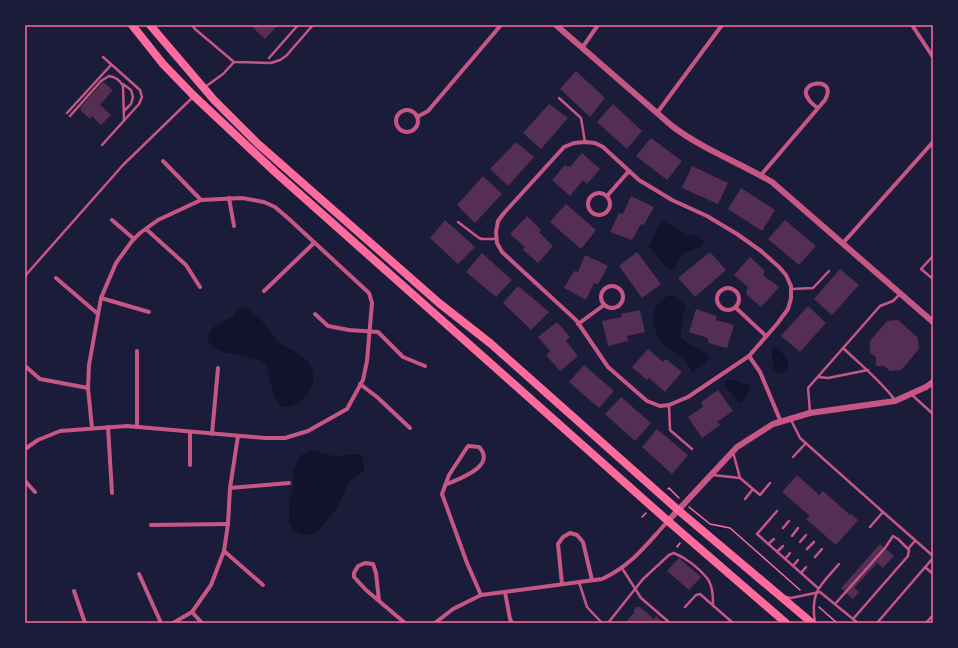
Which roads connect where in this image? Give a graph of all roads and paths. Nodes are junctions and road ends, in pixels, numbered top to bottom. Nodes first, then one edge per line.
1 (132, 25) edge
2 (150, 25) edge
3 (192, 25) edge
4 (298, 25) edge
5 (313, 25) edge
6 (501, 25) edge
7 (556, 25) edge
8 (598, 25) edge
9 (722, 25) edge
10 (912, 25) edge
11 (582, 48) junction
12 (103, 57) dead end
13 (933, 57) edge
14 (269, 58) dead end
15 (234, 62) junction
16 (111, 64) junction
17 (120, 81) junction
18 (204, 88) junction
19 (194, 96) junction
20 (560, 98) dead end
21 (818, 108) junction
22 (124, 112) junction
23 (67, 113) dead end
24 (657, 113) junction
25 (70, 116) dead end
26 (417, 117) junction
27 (124, 120) junction
28 (584, 142) junction
29 (933, 142) edge
30 (102, 145) dead end
31 (163, 161) dead end
32 (629, 171) junction
33 (761, 175) junction
34 (607, 196) junction
35 (229, 198) junction
36 (201, 200) junction
37 (112, 220) dead end
38 (458, 222) dead end
39 (234, 226) dead end
40 (146, 229) junction
41 (134, 239) junction
42 (497, 239) junction
43 (314, 242) junction
44 (843, 243) junction
45 (933, 256) edge
46 (829, 271) dead end
47 (25, 276) edge
48 (56, 278) dead end
49 (933, 279) edge
50 (200, 287) dead end
51 (791, 289) junction
52 (264, 291) dead end
53 (900, 293) junction
54 (101, 298) junction
55 (604, 305) junction
56 (736, 308) junction
57 (149, 312) dead end
58 (98, 314) junction
59 (315, 314) dead end
60 (933, 322) edge
61 (578, 324) junction
62 (369, 331) junction
63 (766, 336) junction
64 (843, 348) junction
65 (137, 351) dead end
66 (749, 356) junction
67 (25, 366) edge
68 (425, 366) dead end
69 (218, 368) dead end
70 (868, 370) junction
71 (817, 377) junction
72 (933, 382) edge
73 (360, 384) junction
74 (88, 388) junction
75 (910, 394) junction
76 (895, 401) junction
77 (669, 405) junction
78 (810, 414) junction
79 (933, 414) edge
80 (791, 419) junction
81 (781, 422) junction
82 (108, 427) junction
83 (137, 427) junction
84 (92, 428) junction
85 (410, 428) dead end
86 (190, 432) junction
87 (212, 434) junction
88 (238, 436) junction
89 (806, 443) junction
90 (25, 449) edge
91 (692, 449) dead end
92 (733, 451) junction
93 (793, 457) dead end
94 (190, 465) dead end
95 (711, 474) junction
96 (740, 478) junction
97 (25, 481) edge
98 (289, 483) dead end
99 (770, 483) dead end
100 (445, 484) junction
101 (230, 488) junction
102 (669, 488) dead end
103 (753, 489) junction
104 (35, 492) dead end
105 (112, 493) dead end
106 (745, 499) dead end
107 (684, 503) junction
108 (678, 510) junction
109 (777, 510) dead end
110 (883, 512) junction
111 (668, 521) junction
112 (789, 521) dead end
113 (228, 524) junction
114 (151, 525) dead end
115 (870, 527) dead end
116 (783, 528) dead end
117 (798, 528) dead end
118 (806, 535) dead end
119 (792, 536) dead end
120 (774, 539) dead end
121 (915, 541) junction
122 (800, 542) dead end
123 (814, 542) dead end
124 (768, 544) junction
125 (783, 546) dead end
126 (822, 549) dead end
127 (908, 549) junction
128 (807, 550) dead end
129 (224, 551) junction
130 (777, 552) junction
131 (790, 553) dead end
132 (815, 557) dead end
133 (933, 557) edge
134 (785, 559) junction
135 (798, 560) dead end
136 (839, 564) dead end
137 (793, 566) junction
138 (806, 567) dead end
139 (925, 567) junction
140 (622, 568) junction
141 (801, 573) junction
142 (139, 574) dead end
143 (933, 574) edge
144 (592, 580) junction
145 (579, 582) junction
146 (562, 584) junction
147 (263, 585) dead end
148 (818, 588) junction
149 (635, 590) junction
150 (74, 591) dead end
151 (505, 592) junction
152 (815, 592) junction
153 (481, 595) junction
154 (805, 595) junction
155 (781, 596) junction
156 (379, 601) junction
157 (813, 602) junction
158 (835, 604) junction
159 (714, 606) junction
160 (685, 607) dead end
161 (192, 612) junction
162 (933, 615) edge
163 (853, 619) junction
164 (85, 623) edge
165 (161, 623) edge
166 (173, 623) edge
167 (202, 623) edge
168 (405, 623) edge
169 (436, 623) edge
170 (512, 623) edge
171 (602, 623) edge
172 (608, 623) edge
173 (670, 623) edge
174 (733, 623) edge
175 (786, 623) edge
176 (812, 623) edge
177 (815, 623) edge
178 (837, 623) edge
179 (858, 623) edge
180 (876, 623) edge
181 (926, 623) edge

1 - 19 main road
2 - 18 main road
3 - 15 lane
4 - 14 lane
5 - 15 lane
6 - 26 street
7 - 11 street
8 - 11 street
9 - 24 street
10 - 13 street
11 - 24 street
12 - 16 lane
15 - 18 lane
16 - 23 lane
16 - 27 lane
17 - 22 lane
17 - 22 lane
17 - 25 lane
18 - 108 main road
19 - 47 lane
19 - 111 main road
20 - 28 lane
21 - 21 street
21 - 33 street
22 - 27 lane
24 - 33 street
26 - 26 street
27 - 30 lane
28 - 32 street
28 - 42 street
29 - 44 street
31 - 36 street
32 - 34 street
32 - 51 street
33 - 44 street
34 - 34 street
35 - 36 street
35 - 39 street
35 - 43 street
36 - 40 street
37 - 41 street
38 - 42 lane
40 - 41 street
40 - 50 street
41 - 54 street
42 - 61 street
43 - 52 street
43 - 62 street
44 - 53 street
45 - 49 lane
46 - 51 lane
48 - 58 street
51 - 63 street
53 - 60 street
53 - 64 lane
54 - 57 street
54 - 58 street
55 - 55 street
55 - 61 street
56 - 56 street
56 - 63 street
58 - 74 street
59 - 62 street
61 - 77 street
62 - 68 street
62 - 73 street
63 - 66 street
64 - 70 lane
64 - 71 lane
65 - 83 street
66 - 77 street
66 - 81 street
67 - 74 street
69 - 87 street
70 - 71 lane
70 - 76 lane
71 - 78 lane
72 - 75 street
73 - 85 street
73 - 88 street
74 - 84 street
75 - 76 street
75 - 79 lane
76 - 78 street
77 - 91 lane
78 - 80 street
80 - 81 street
80 - 89 lane
81 - 92 street
82 - 83 street
82 - 84 street
82 - 105 street
83 - 86 street
84 - 90 street
86 - 87 street
86 - 94 street
87 - 88 street
88 - 101 street
89 - 93 lane
89 - 110 lane
92 - 95 street
92 - 96 lane
95 - 96 lane
95 - 107 street
96 - 103 lane
97 - 104 street
98 - 101 street
99 - 103 lane
100 - 100 street
100 - 153 street
101 - 113 street
102 - 107 path
103 - 106 lane
107 - 108 street
107 - 154 path
108 - 111 street
108 - 155 main road
109 - 124 lane
110 - 115 lane
110 - 121 lane
111 - 140 street
111 - 175 main road
112 - 116 lane
113 - 114 street
113 - 129 street
117 - 119 lane
118 - 122 lane
120 - 124 lane
121 - 127 lane
121 - 133 lane
123 - 128 lane
124 - 130 lane
125 - 130 lane
126 - 132 lane
127 - 158 lane
127 - 163 lane
129 - 147 street
129 - 161 street
130 - 134 lane
131 - 134 lane
133 - 139 lane
134 - 137 lane
135 - 137 lane
136 - 148 lane
137 - 141 lane
138 - 141 lane
139 - 143 lane
139 - 180 lane
140 - 144 street
140 - 149 lane
141 - 148 lane
142 - 165 street
144 - 145 street
144 - 146 street
145 - 146 street
145 - 171 lane
146 - 151 street
148 - 152 lane
149 - 159 lane
149 - 172 lane
149 - 173 lane
150 - 164 street
151 - 153 street
151 - 170 street
152 - 154 lane
152 - 157 lane
152 - 158 lane
153 - 169 street
154 - 155 lane
155 - 176 main road
156 - 156 street
156 - 168 street
157 - 177 lane
157 - 178 path
158 - 163 lane
159 - 160 lane
159 - 174 lane
161 - 166 street
161 - 167 street
162 - 181 lane
163 - 179 lane

